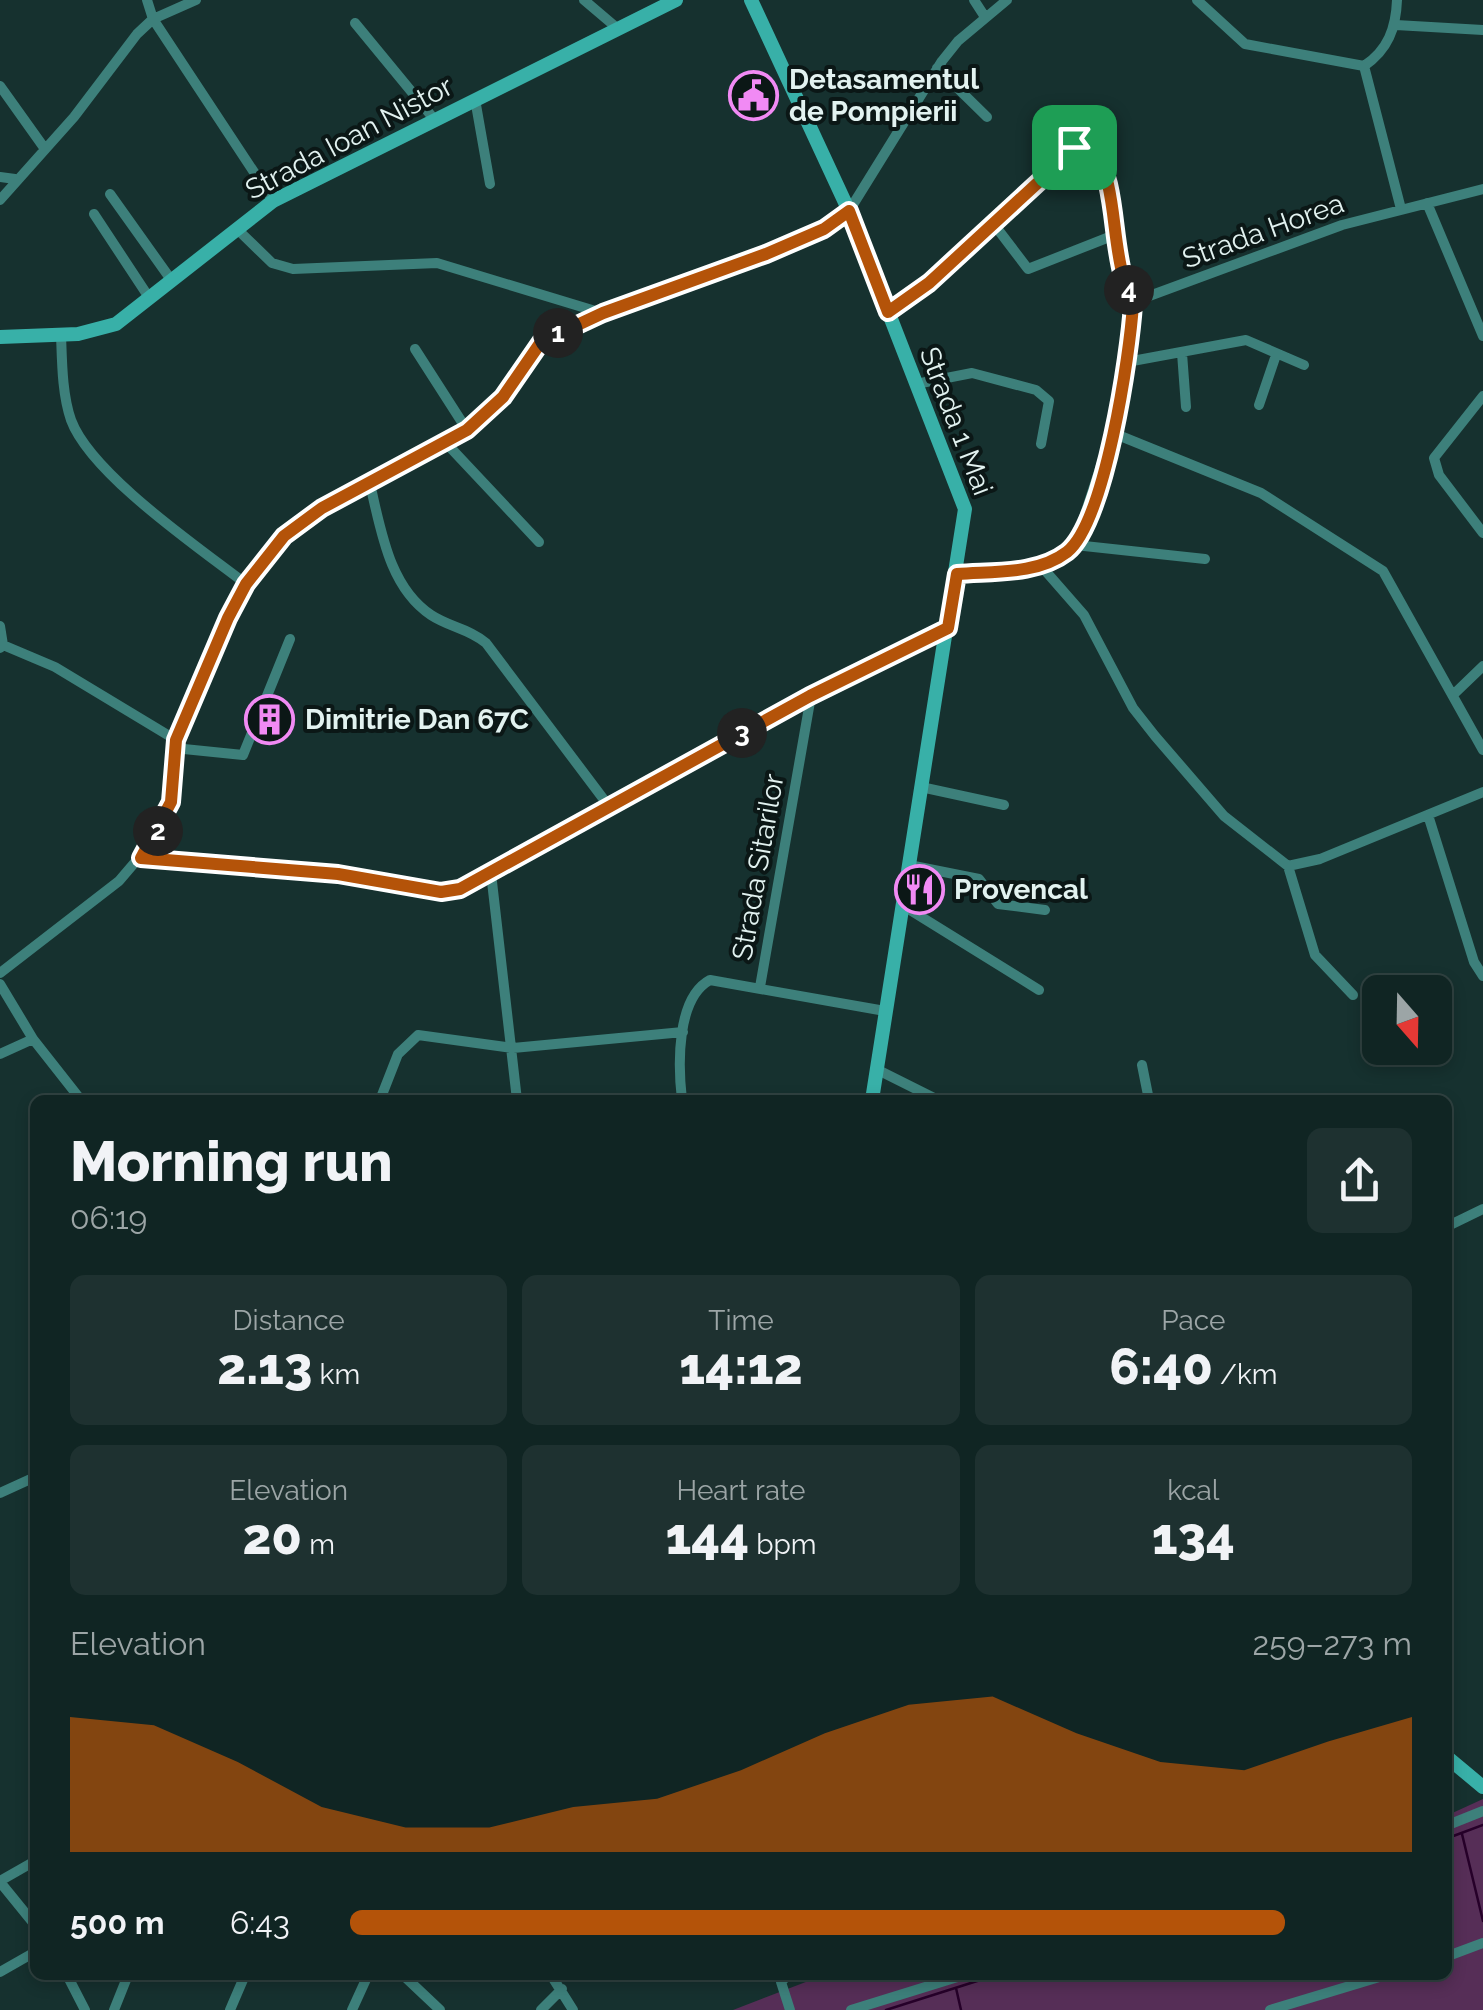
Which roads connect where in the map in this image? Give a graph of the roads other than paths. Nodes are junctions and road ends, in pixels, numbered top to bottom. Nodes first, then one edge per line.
1 (146, 0) edge
2 (196, 0) edge
3 (584, 0) edge
4 (676, 0) edge
5 (751, 0) edge
6 (759, 0) edge
7 (974, 0) edge
8 (1008, 0) edge
9 (1197, 0) edge
10 (1397, 0) edge
11 (985, 16) junction
12 (153, 19) junction
13 (762, 20) junction
14 (356, 23) dead end
15 (1396, 24) junction
16 (617, 28) junction
17 (1483, 30) edge
18 (1364, 66) junction
19 (937, 68) junction
20 (0, 86) edge
21 (475, 99) junction
22 (987, 117) dead end
23 (434, 119) junction
24 (46, 149) junction
25 (0, 176) edge
26 (15, 179) junction
27 (490, 184) dead end
28 (1483, 189) edge
29 (110, 194) dead end
30 (0, 200) edge
31 (273, 201) junction
32 (1427, 203) junction
33 (1402, 209) junction
34 (849, 211) junction
35 (94, 214) dead end
36 (993, 222) junction
37 (236, 229) junction
38 (1117, 234) junction
39 (172, 280) junction
40 (150, 299) junction
41 (1133, 302) junction
42 (888, 312) junction
43 (603, 313) junction
44 (61, 334) junction
45 (0, 336) edge
46 (1483, 336) edge
47 (415, 349) dead end
48 (1182, 353) junction
49 (1276, 354) junction
50 (1127, 362) junction
51 (1304, 365) dead end
52 (916, 384) junction
53 (1483, 396) edge
54 (1259, 405) dead end
55 (1186, 406) dead end
56 (467, 430) junction
57 (1113, 433) junction
58 (446, 443) junction
59 (1041, 444) dead end
60 (370, 484) junction
61 (1483, 533) edge
62 (539, 542) dead end
63 (1075, 545) junction
64 (1205, 560) dead end
65 (1042, 567) junction
66 (957, 574) junction
67 (246, 584) junction
68 (0, 626) edge
69 (948, 628) junction
70 (290, 639) dead end
71 (1, 646) edge
72 (1483, 666) edge
73 (1455, 693) junction
74 (810, 696) junction
75 (175, 744) junction
76 (1483, 750) edge
77 (922, 787) junction
78 (1483, 792) edge
79 (608, 805) junction
80 (1004, 805) dead end
81 (1428, 815) junction
82 (141, 858) junction
83 (909, 866) junction
84 (1288, 866) junction
85 (491, 873) junction
86 (902, 906) junction
87 (1045, 910) dead end
88 (0, 972) edge
89 (1483, 976) edge
90 (0, 984) edge
91 (760, 987) junction
92 (1039, 990) dead end
93 (1354, 995) dead end
94 (885, 1010) junction
95 (683, 1032) junction
96 (32, 1038) junction
97 (514, 1048) junction
98 (0, 1054) edge
99 (1142, 1066) dead end
100 (876, 1070) junction
101 (77, 1095) edge
102 (382, 1095) edge
103 (517, 1095) edge
104 (682, 1095) edge
105 (873, 1095) edge
106 (928, 1095) edge
107 (1148, 1095) edge
108 (1483, 1209) edge
109 (1452, 1219) edge
110 (30, 1479) edge
111 (0, 1493) edge
112 (1452, 1761) edge
113 (1483, 1787) edge
114 (1483, 1811) edge
115 (1452, 1823) edge
116 (30, 1864) edge
117 (0, 1882) edge
118 (30, 1918) edge
119 (1483, 1943) edge
120 (30, 1955) edge
121 (1452, 1955) edge
122 (0, 1972) edge
123 (69, 1980) edge
124 (126, 1980) edge
125 (243, 1980) edge
126 (366, 1980) edge
127 (408, 1980) edge
128 (556, 1980) edge
129 (783, 1980) edge
130 (948, 1980) edge
131 (1369, 1980) edge
132 (562, 1988) junction
133 (84, 2010) edge
134 (114, 2010) edge
135 (230, 2010) edge
136 (352, 2010) edge
137 (440, 2010) edge
138 (541, 2010) edge
139 (574, 2010) edge
140 (790, 2010) edge
141 (852, 2010) edge
142 (1270, 2010) edge

1 - 12 street
2 - 12 street
3 - 16 street
4 - 16 main road, Strada Ioan Nistor
5 - 13 main road, Strada 1 Mai
6 - 13 main road, Strada 1 Mai
7 - 11 street
8 - 11 street
9 - 18 street
10 - 15 street
11 - 19 street
12 - 24 street
12 - 31 street
13 - 34 main road, Strada 1 Mai
14 - 23 street
15 - 17 street
15 - 18 street
16 - 21 main road, Strada Ioan Nistor
18 - 33 street
19 - 22 street
19 - 34 street
20 - 24 street
21 - 23 main road, Strada Ioan Nistor
21 - 27 street
23 - 31 main road, Strada Ioan Nistor
24 - 26 street
25 - 26 street
26 - 30 street
28 - 32 street, Strada Horea
29 - 39 street
31 - 37 main road, Strada Ioan Nistor
32 - 33 street, Strada Horea
32 - 46 street
33 - 41 street, Strada Horea
34 - 42 main road, Strada 1 Mai
34 - 43 street
35 - 40 street
36 - 38 street
36 - 38 street
36 - 42 street
37 - 39 main road, Strada Ioan Nistor
37 - 43 street
38 - 41 street
39 - 40 main road, Strada Ioan Nistor
40 - 44 main road, Strada Ioan Nistor
41 - 50 street
42 - 52 main road, Strada 1 Mai
43 - 56 street
44 - 45 main road, Strada Ioan Nistor
44 - 67 street
47 - 56 street
48 - 49 street
48 - 50 street
48 - 55 street
49 - 51 street
49 - 54 street
50 - 57 street
52 - 59 street
52 - 66 main road, Strada 1 Mai
53 - 61 street
56 - 58 street
57 - 63 street
57 - 73 street
58 - 60 street
58 - 62 street
60 - 67 street
60 - 79 street
63 - 64 street
63 - 65 street
65 - 66 street
65 - 84 street
66 - 69 main road, Strada 1 Mai
67 - 75 street
68 - 71 street
69 - 74 street
69 - 77 main road, Strada 1 Mai
70 - 75 street
71 - 75 street
72 - 73 street
73 - 76 street
74 - 79 street
74 - 91 street, Strada Sitarilor
75 - 82 street
77 - 80 street
77 - 83 main road, Strada 1 Mai
78 - 81 street
79 - 85 street
81 - 84 street
81 - 89 street
82 - 85 street
82 - 88 street
83 - 86 main road, Strada 1 Mai
83 - 87 street
84 - 93 street
85 - 97 street
86 - 92 street
86 - 94 main road, Strada 1 Mai
90 - 96 street
91 - 94 street
91 - 95 street
94 - 100 main road, Strada 1 Mai
95 - 97 street
95 - 104 street
96 - 98 street
96 - 101 street
97 - 102 street
97 - 103 street
99 - 107 street
100 - 105 main road, Strada 1 Mai
100 - 106 street
108 - 109 street
110 - 111 street
112 - 113 main road
114 - 115 street
116 - 117 street
117 - 118 street
119 - 121 street
120 - 122 street
123 - 133 street
124 - 134 street
125 - 135 street
126 - 136 street
127 - 137 street
128 - 132 street
129 - 140 street
130 - 141 street
131 - 142 street
132 - 138 street
132 - 139 street

